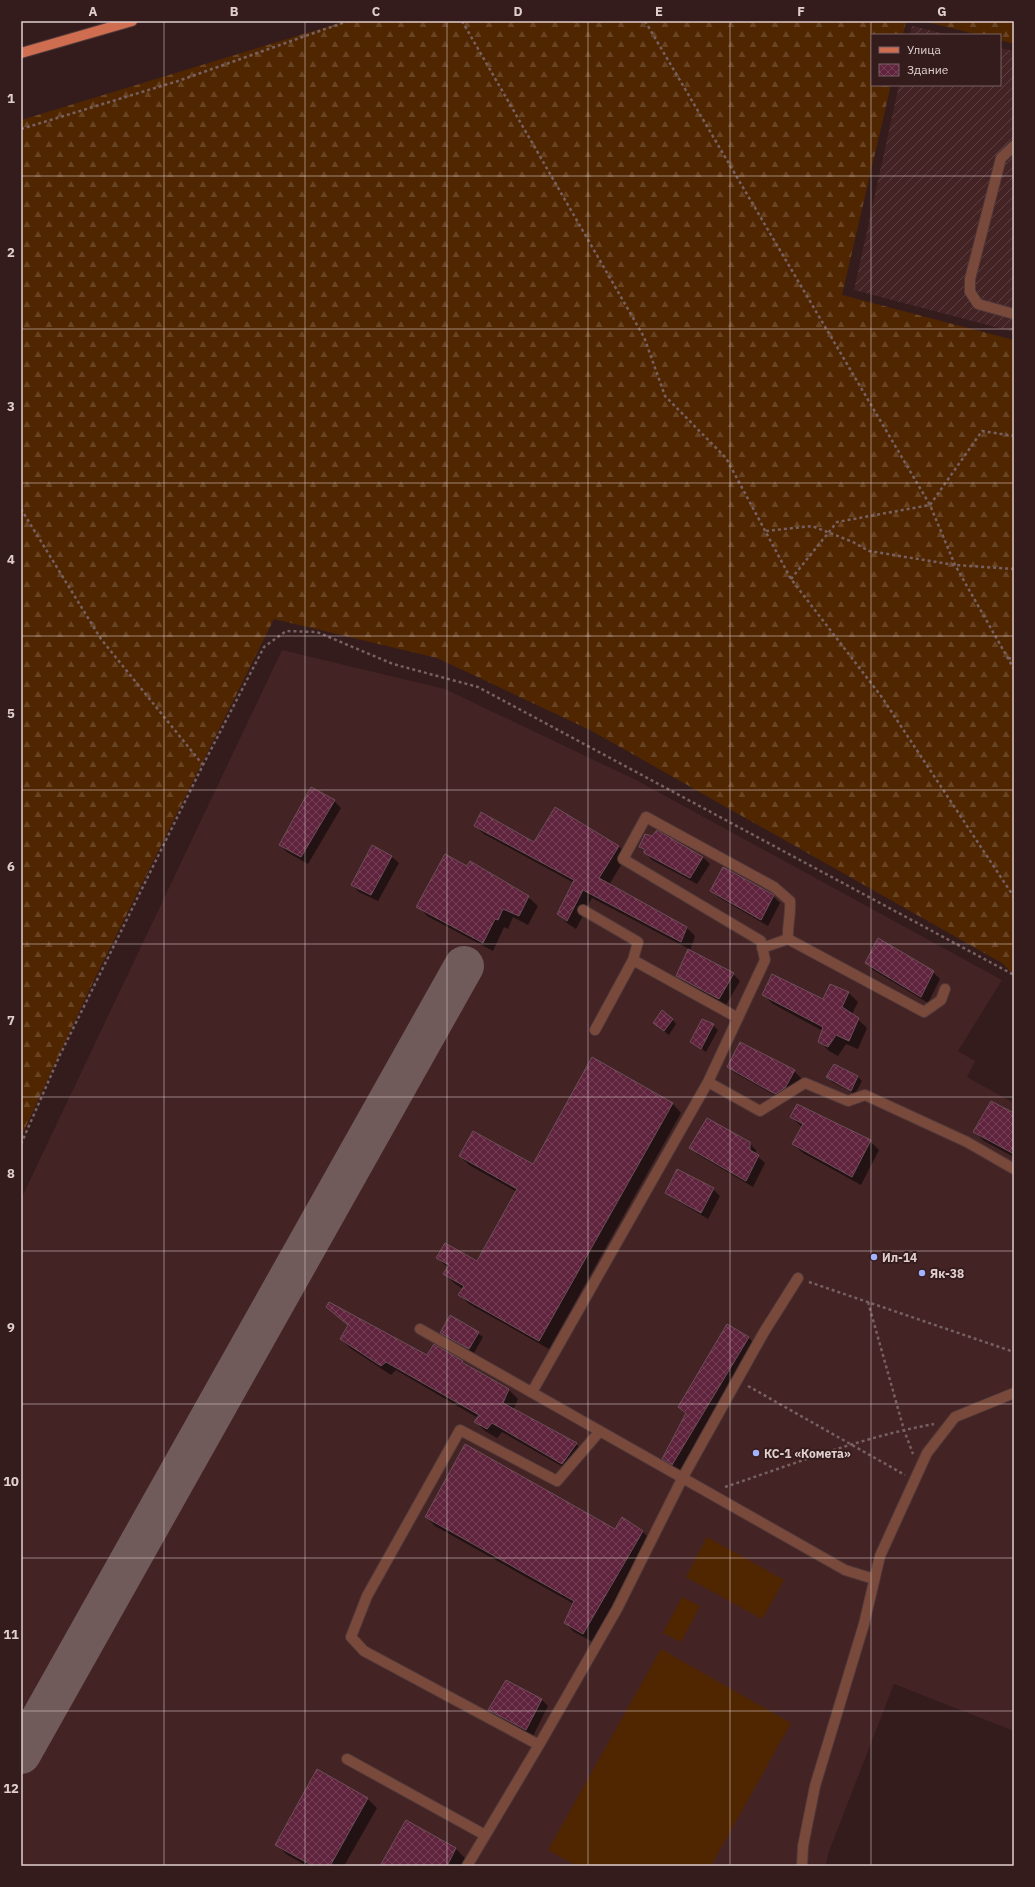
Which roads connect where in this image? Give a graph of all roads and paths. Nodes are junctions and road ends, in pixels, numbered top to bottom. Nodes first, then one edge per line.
1 (132, 21) edge
2 (348, 21) edge
3 (462, 21) edge
4 (645, 21) edge
5 (21, 53) edge
6 (21, 129) edge
7 (1014, 146) edge
8 (1014, 314) edge
9 (1014, 436) edge
10 (930, 505) junction
11 (21, 508) edge
12 (766, 531) junction
13 (829, 532) junction
14 (955, 566) junction
15 (1014, 569) edge
16 (791, 579) junction
17 (1007, 658) junction
18 (1014, 660) edge
19 (1014, 669) edge
20 (203, 766) junction
21 (1014, 897) edge
22 (583, 910) dead end
23 (788, 939) junction
24 (762, 948) junction
25 (633, 960) junction
26 (1014, 975) edge
27 (945, 989) dead end
28 (738, 1018) junction
29 (595, 1030) dead end
30 (708, 1082) junction
31 (21, 1144) edge
32 (1014, 1169) edge
33 (798, 1278) joint
34 (868, 1302) junction
35 (420, 1329) dead end
36 (1014, 1352) edge
37 (737, 1380) junction
38 (532, 1392) junction
39 (1014, 1393) edge
40 (951, 1422) junction
41 (904, 1430) junction
42 (600, 1431) junction
43 (851, 1444) junction
44 (919, 1470) junction
45 (683, 1477) junction
46 (915, 1480) junction
47 (709, 1493) junction
48 (874, 1579) junction
49 (539, 1745) junction
50 (347, 1759) dead end
51 (485, 1835) junction
52 (467, 1866) edge
53 (802, 1866) edge

1 - 5 main road
2 - 6 path
3 - 12 path
4 - 10 path
7 - 8 street
9 - 10 path
10 - 13 path
10 - 14 path
11 - 20 path
12 - 13 path
12 - 16 path
13 - 14 path
13 - 16 path
14 - 15 path
14 - 17 path
16 - 21 path
17 - 18 path
17 - 19 path
20 - 26 path
20 - 31 path
22 - 25 street
23 - 24 street
23 - 24 street
23 - 27 street
24 - 28 street
25 - 28 street
25 - 29 street
28 - 30 street
30 - 32 street
30 - 38 street
33 - 34 path
33 - 37 street
34 - 36 path
34 - 41 path
35 - 38 street
37 - 43 path
37 - 45 street
38 - 42 street
39 - 40 street
40 - 41 path
40 - 44 street
41 - 43 path
41 - 44 path
42 - 45 street
42 - 49 street
43 - 46 path
43 - 47 path
44 - 46 street
45 - 47 street
45 - 49 street
46 - 48 street
47 - 48 street
48 - 53 street
49 - 51 street
50 - 51 street
51 - 52 street

